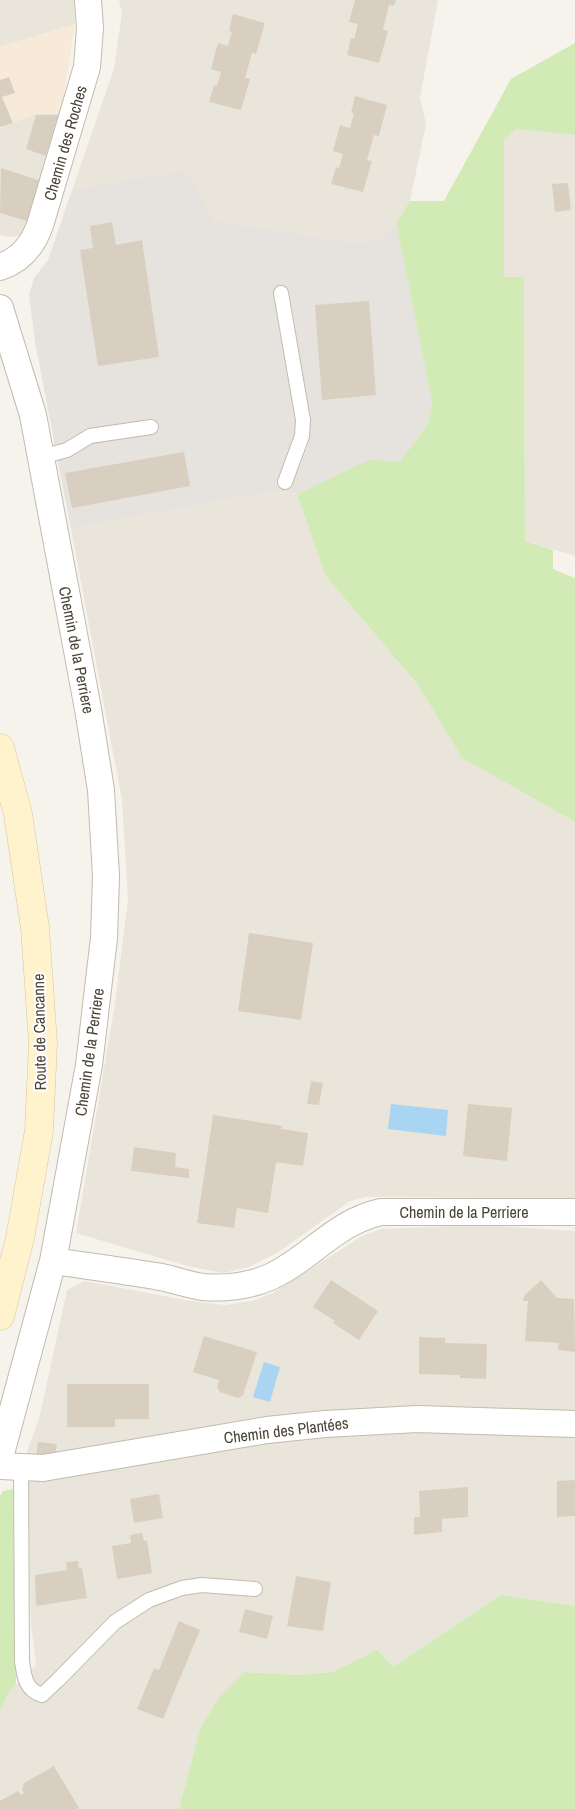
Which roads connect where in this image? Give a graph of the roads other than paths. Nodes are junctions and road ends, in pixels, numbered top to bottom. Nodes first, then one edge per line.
1 (88, 0) edge
2 (0, 267) edge
3 (281, 293) dead end
4 (0, 308) edge
5 (151, 427) dead end
6 (41, 457) junction
7 (285, 482) dead end
8 (0, 748) edge
9 (575, 1212) edge
10 (53, 1261) junction
11 (0, 1316) edge
12 (575, 1424) edge
13 (7, 1463) edge
14 (255, 1590) dead end

1 - 2 street, Chemin des Roches
3 - 7 lane
4 - 6 street, Chemin de la Perriere
5 - 6 lane
6 - 10 street, Chemin de la Perriere
8 - 11 main road, Route de Cancanne
9 - 10 street, Chemin de la Perriere
10 - 13 street
12 - 13 street, Chemin des Plantées
13 - 14 lane

